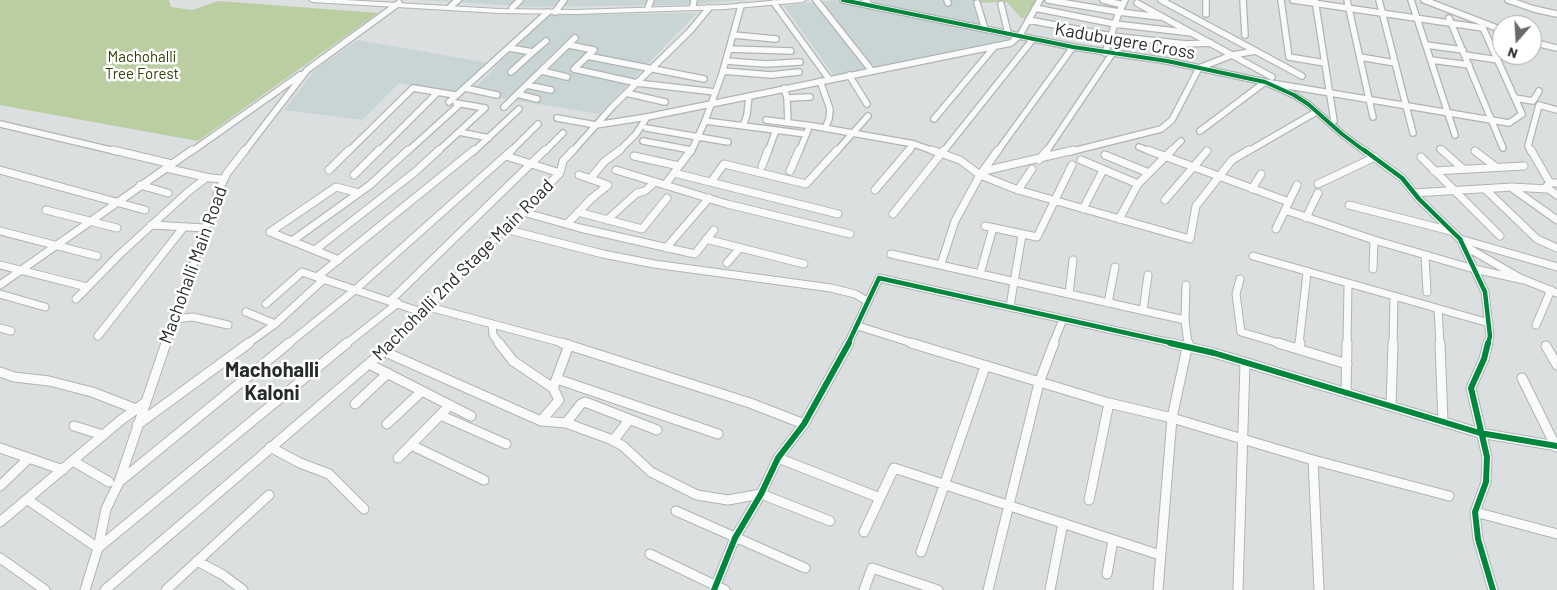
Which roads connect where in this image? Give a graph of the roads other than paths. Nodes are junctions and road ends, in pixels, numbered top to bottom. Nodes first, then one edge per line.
1 (312, 0) edge
2 (349, 0) edge
3 (458, 0) edge
4 (520, 0) edge
5 (564, 0) edge
6 (651, 0) edge
7 (803, 0) edge
8 (816, 0) edge
9 (843, 0) edge
10 (865, 0) edge
11 (1040, 0) edge
12 (1048, 0) edge
13 (1103, 0) edge
14 (1161, 0) edge
15 (1206, 0) edge
16 (1243, 0) edge
17 (1281, 0) edge
18 (1293, 0) edge
19 (1347, 0) edge
20 (1379, 0) edge
21 (1412, 0) edge
22 (1425, 0) edge
23 (1508, 0) edge
24 (776, 1) edge
25 (1124, 2) edge
26 (1315, 2) edge
27 (694, 3) edge
28 (741, 3) edge
29 (977, 3) dead end
30 (1137, 3) dead end
31 (398, 4) junction
32 (1001, 4) dead end
33 (451, 6) junction
34 (872, 6) junction
35 (512, 8) junction
36 (648, 8) junction
37 (709, 8) junction
38 (1035, 8) junction
39 (1349, 8) junction
40 (553, 11) junction
41 (1119, 12) junction
42 (1382, 13) junction
43 (1206, 14) dead end
44 (1557, 14) edge
45 (1164, 18) junction
46 (1417, 18) junction
47 (1029, 20) junction
48 (1451, 21) junction
49 (1115, 24) junction
50 (1492, 26) edge
51 (985, 29) junction
52 (1008, 33) junction
53 (1192, 33) junction
54 (733, 35) junction
55 (1020, 35) junction
56 (1245, 35) dead end
57 (1111, 36) junction
58 (575, 38) dead end
59 (1033, 38) junction
60 (776, 39) dead end
61 (546, 41) dead end
62 (1211, 43) junction
63 (1542, 44) edge
64 (569, 45) junction
65 (1426, 45) junction
66 (995, 46) junction
67 (1073, 47) junction
68 (1492, 47) edge
69 (509, 48) junction
70 (1557, 48) edge
71 (729, 49) junction
72 (791, 51) dead end
73 (1256, 51) junction
74 (533, 52) junction
75 (1464, 53) junction
76 (1109, 54) junction
77 (1232, 55) junction
78 (587, 56) junction
79 (1360, 57) junction
80 (1492, 59) edge
81 (1431, 60) junction
82 (726, 61) junction
83 (800, 62) dead end
84 (1324, 63) junction
85 (1395, 63) junction
86 (1469, 65) junction
87 (1500, 65) edge
88 (1199, 68) junction
89 (651, 69) junction
90 (307, 70) junction
91 (542, 71) junction
92 (723, 71) junction
93 (872, 71) junction
94 (511, 72) dead end
95 (799, 72) dead end
96 (849, 75) junction
97 (1302, 76) dead end
98 (567, 77) dead end
99 (1272, 77) dead end
100 (704, 79) dead end
101 (829, 79) junction
102 (820, 81) junction
103 (1265, 82) junction
104 (637, 83) junction
105 (527, 85) junction
106 (465, 88) junction
107 (784, 88) junction
108 (551, 90) dead end
109 (1540, 91) dead end
110 (438, 92) junction
111 (715, 92) junction
112 (1329, 92) junction
113 (626, 93) junction
114 (517, 94) junction
115 (455, 95) junction
116 (497, 95) dead end
117 (749, 96) junction
118 (810, 97) dead end
119 (787, 98) junction
120 (1515, 98) junction
121 (537, 99) dead end
122 (1370, 99) junction
123 (665, 102) dead end
124 (460, 104) junction
125 (711, 104) junction
126 (868, 104) dead end
127 (1406, 106) junction
128 (504, 107) dead end
129 (520, 109) dead end
130 (1557, 110) edge
131 (1316, 112) junction
132 (1448, 112) junction
133 (868, 116) dead end
134 (647, 117) junction
135 (1374, 117) dead end
136 (557, 118) dead end
137 (934, 119) dead end
138 (766, 120) dead end
139 (1491, 120) junction
140 (705, 121) junction
141 (1334, 121) dead end
142 (788, 123) junction
143 (0, 124) edge
144 (538, 124) dead end
145 (596, 125) junction
146 (810, 125) junction
147 (743, 126) junction
148 (646, 128) dead end
149 (825, 128) junction
150 (776, 130) junction
151 (1200, 131) dead end
152 (459, 132) junction
153 (563, 133) dead end
154 (852, 133) junction
155 (1413, 133) dead end
156 (806, 134) junction
157 (1455, 135) dead end
158 (698, 137) junction
159 (489, 138) junction
160 (643, 141) dead end
161 (1181, 141) dead end
162 (728, 142) dead end
163 (914, 144) junction
164 (1138, 147) dead end
165 (1503, 148) dead end
166 (1440, 149) dead end
167 (691, 150) junction
168 (1207, 151) dead end
169 (1476, 151) dead end
170 (942, 152) junction
171 (1105, 155) dead end
172 (506, 156) junction
173 (634, 156) dead end
174 (1165, 157) junction
175 (1375, 157) junction
176 (1421, 157) dead end
177 (1039, 160) junction
178 (1081, 160) dead end
179 (532, 164) junction
180 (1072, 165) dead end
181 (169, 166) junction
182 (679, 166) junction
183 (762, 166) dead end
184 (1524, 166) dead end
185 (1192, 167) junction
186 (1496, 167) junction
187 (1032, 169) dead end
188 (1463, 169) junction
189 (0, 170) edge
190 (329, 170) dead end
191 (616, 170) dead end
192 (790, 171) dead end
193 (1434, 171) junction
194 (560, 173) junction
195 (674, 173) junction
196 (982, 173) junction
197 (1149, 173) junction
198 (354, 174) dead end
199 (1101, 174) dead end
200 (1261, 174) dead end
201 (579, 175) dead end
202 (1219, 177) junction
203 (206, 178) junction
204 (224, 179) junction
205 (590, 179) junction
206 (655, 182) junction
207 (711, 182) junction
208 (1138, 184) junction
209 (1318, 184) dead end
210 (140, 185) junction
211 (665, 185) junction
212 (1297, 185) dead end
213 (1551, 185) edge
214 (1512, 187) junction
215 (1252, 189) junction
216 (1485, 189) junction
217 (876, 190) dead end
218 (1018, 190) junction
219 (1453, 191) junction
220 (168, 193) dead end
221 (358, 193) junction
222 (1414, 193) junction
223 (1318, 194) dead end
224 (1557, 194) edge
225 (667, 198) dead end
226 (709, 198) junction
227 (1055, 200) junction
228 (1165, 200) dead end
229 (117, 201) junction
230 (1289, 202) junction
231 (1349, 205) dead end
232 (1084, 209) junction
233 (46, 210) dead end
234 (145, 210) dead end
235 (1285, 210) junction
236 (523, 212) junction
237 (578, 212) junction
238 (838, 214) dead end
239 (892, 214) dead end
240 (1306, 218) junction
241 (1118, 219) junction
242 (608, 220) junction
243 (1557, 220) edge
244 (88, 222) junction
245 (567, 224) junction
246 (151, 225) junction
247 (117, 228) dead end
248 (183, 228) junction
249 (205, 228) junction
250 (505, 229) junction
251 (1276, 229) dead end
252 (714, 230) dead end
253 (0, 231) edge
254 (1452, 231) junction
255 (850, 234) dead end
256 (1022, 235) junction
257 (1500, 236) dead end
258 (706, 239) junction
259 (1374, 240) junction
260 (292, 241) junction
261 (1461, 242) junction
262 (56, 245) junction
263 (666, 248) junction
264 (740, 248) junction
265 (1557, 248) edge
266 (315, 250) junction
267 (891, 254) dead end
268 (1425, 255) junction
269 (97, 256) dead end
270 (1253, 256) dead end
271 (339, 260) junction
272 (1073, 260) dead end
273 (727, 263) dead end
274 (804, 264) dead end
275 (941, 264) junction
276 (0, 266) edge
277 (1115, 267) dead end
278 (1557, 267) edge
279 (1373, 269) dead end
280 (1474, 269) junction
281 (19, 271) junction
282 (1307, 273) junction
283 (980, 274) junction
284 (1148, 275) dead end
285 (320, 278) junction
286 (1240, 280) dead end
287 (1524, 280) junction
288 (1015, 282) junction
289 (0, 284) edge
290 (1348, 284) junction
291 (1186, 285) dead end
292 (87, 287) junction
293 (356, 289) junction
294 (1427, 292) dead end
295 (1554, 292) edge
296 (0, 294) edge
297 (1068, 294) junction
298 (1394, 297) junction
299 (76, 299) dead end
300 (868, 301) junction
301 (394, 302) junction
302 (1108, 303) junction
303 (266, 304) dead end
304 (45, 306) dead end
305 (1010, 306) junction
306 (1438, 309) junction
307 (426, 310) junction
308 (1143, 311) junction
309 (246, 312) dead end
310 (1064, 318) junction
311 (174, 319) junction
312 (1185, 320) junction
313 (1489, 323) junction
314 (275, 324) junction
315 (492, 324) junction
316 (1536, 325) dead end
317 (228, 326) dead end
318 (858, 326) junction
319 (0, 328) edge
320 (11, 331) dead end
321 (98, 336) dead end
322 (569, 345) junction
323 (1546, 346) dead end
324 (1188, 347) junction
325 (1299, 349) junction
326 (383, 351) junction
327 (1245, 362) junction
328 (369, 364) junction
329 (1347, 364) junction
330 (1557, 365) edge
331 (985, 367) junction
332 (0, 372) edge
333 (388, 374) junction
334 (1522, 378) dead end
335 (557, 379) junction
336 (1039, 383) junction
337 (553, 388) junction
338 (422, 391) junction
339 (1346, 392) junction
340 (146, 402) junction
341 (1109, 403) junction
342 (354, 404) dead end
343 (450, 405) junction
344 (1392, 406) junction
345 (136, 409) junction
346 (440, 415) junction
347 (471, 416) dead end
348 (1172, 418) junction
349 (629, 420) junction
350 (541, 421) junction
351 (1443, 422) junction
352 (566, 423) junction
353 (387, 424) dead end
354 (804, 424) junction
355 (137, 425) junction
356 (74, 426) dead end
357 (657, 430) dead end
358 (1480, 433) junction
359 (718, 434) dead end
360 (103, 435) junction
361 (1241, 437) junction
362 (613, 441) junction
363 (506, 444) dead end
364 (411, 445) junction
365 (270, 447) junction
366 (1556, 447) edge
367 (0, 448) edge
368 (29, 458) junction
369 (398, 458) dead end
370 (778, 458) junction
371 (1313, 460) junction
372 (73, 461) junction
373 (63, 470) junction
374 (484, 480) dead end
375 (114, 482) junction
376 (944, 485) junction
377 (0, 486) edge
378 (761, 494) junction
379 (269, 495) dead end
380 (1449, 496) dead end
381 (880, 498) junction
382 (28, 500) junction
383 (1089, 500) dead end
384 (1010, 505) junction
385 (364, 508) dead end
386 (676, 511) dead end
387 (1474, 512) junction
388 (830, 521) dead end
389 (0, 522) edge
390 (1063, 523) junction
391 (864, 532) dead end
392 (1557, 534) edge
393 (735, 538) junction
394 (1113, 540) junction
395 (98, 548) junction
396 (921, 552) dead end
397 (650, 554) dead end
398 (1160, 555) junction
399 (0, 558) edge
400 (197, 561) junction
401 (805, 568) dead end
402 (1107, 574) dead end
403 (719, 589) edge
404 (45, 590) edge
405 (85, 590) edge
406 (105, 590) edge
407 (166, 590) edge
408 (243, 590) edge
409 (864, 590) edge
410 (938, 590) edge
411 (988, 590) edge
412 (1050, 590) edge
413 (1158, 590) edge
414 (1238, 590) edge
415 (1319, 590) edge
416 (1493, 590) edge

1 - 31 main road
2 - 31 main road
3 - 33 street
4 - 35 street
5 - 40 street
6 - 36 street
7 - 24 main road
8 - 93 street
9 - 34 street, Kadubugere Cross
10 - 34 main road
11 - 38 street
12 - 41 street
13 - 25 street
14 - 73 street
15 - 43 street
16 - 56 street
17 - 84 street
18 - 26 street
19 - 39 street
20 - 42 street
21 - 46 street
22 - 50 street
23 - 44 street
24 - 28 main road
24 - 101 street
25 - 41 street
26 - 39 street
26 - 84 street
27 - 28 main road
27 - 36 main road
28 - 37 main road
28 - 54 street
29 - 51 street
30 - 45 street
31 - 33 main road
31 - 40 main road
31 - 90 street, Machohalli Main Road
32 - 52 street
33 - 35 main road
34 - 51 street, Kadubugere Cross
35 - 40 main road
36 - 40 main road
37 - 40 main road
37 - 89 street, Machohalli 2nd Stage Main Road
38 - 47 street
38 - 49 street
39 - 42 street
39 - 79 street
40 - 69 street
41 - 45 street
41 - 49 street
42 - 46 street
42 - 85 street
45 - 53 street
46 - 48 street
46 - 65 street
47 - 55 street
47 - 57 street
48 - 68 street
48 - 75 street
49 - 53 street
49 - 57 street
51 - 52 street, Kadubugere Cross
52 - 55 street, Kadubugere Cross
53 - 62 street
54 - 60 street
54 - 71 street
55 - 59 street, Kadubugere Cross
55 - 66 street
57 - 62 street
57 - 76 street
58 - 64 street
59 - 67 street, Kadubugere Cross
59 - 170 street
61 - 74 street
62 - 77 street
63 - 70 street
64 - 78 street
64 - 91 street
65 - 75 street
65 - 81 street
66 - 93 street
66 - 137 street
67 - 76 street, Kadubugere Cross
67 - 196 street
69 - 74 street
69 - 106 street
71 - 72 street
71 - 82 street
73 - 77 street
73 - 97 street
74 - 94 street
75 - 80 street
75 - 86 street
76 - 88 street, Kadubugere Cross
76 - 177 street
77 - 88 street
77 - 99 street
78 - 89 street
78 - 104 street
79 - 85 street
79 - 122 street
81 - 86 street
81 - 132 street
82 - 83 street
82 - 92 street
84 - 112 street
85 - 127 street
86 - 139 street
87 - 120 street
88 - 103 street, Kadubugere Cross
88 - 177 street
89 - 100 street
89 - 104 street, Machohalli 2nd Stage Main Road
90 - 181 street
90 - 204 street, Machohalli Main Road
91 - 98 street
91 - 105 street
92 - 95 street
92 - 111 street
93 - 96 street
96 - 101 street
96 - 126 street
101 - 102 street
102 - 107 street
102 - 149 street
103 - 112 street
103 - 131 street, Kadubugere Cross
103 - 151 street
104 - 111 street
104 - 113 street, Machohalli 2nd Stage Main Road
105 - 108 street
105 - 114 street
106 - 115 street
106 - 116 street
107 - 117 street
107 - 119 street
109 - 120 street
110 - 115 street
110 - 190 street
110 - 198 street
111 - 125 street
112 - 122 street
112 - 141 street
113 - 123 street
113 - 145 street, Machohalli 2nd Stage Main Road
114 - 121 street
114 - 128 street
115 - 124 street
117 - 125 street
117 - 147 street
118 - 119 street
119 - 142 street
120 - 139 street
122 - 127 street
122 - 135 street
124 - 152 street
124 - 221 street
125 - 134 street
125 - 140 street
127 - 132 street
127 - 155 street
129 - 159 street
130 - 213 street
131 - 175 street, Kadubugere Cross
131 - 202 street
132 - 139 street
132 - 157 street
133 - 154 street
134 - 145 street
134 - 205 street
136 - 145 street
138 - 142 street
139 - 165 street
140 - 147 street
140 - 158 street
142 - 146 street
143 - 181 street
144 - 172 street
145 - 194 street, Machohalli 2nd Stage Main Road
146 - 149 street
146 - 156 street
147 - 150 street
148 - 158 street
149 - 154 street
150 - 156 street
150 - 183 street
152 - 159 street
152 - 266 street
153 - 179 street
154 - 163 street
154 - 207 street
156 - 192 street
158 - 162 street
158 - 167 street
159 - 271 street
160 - 167 street
161 - 174 street
163 - 170 street
163 - 217 street
164 - 174 street
166 - 188 street
167 - 182 street
168 - 185 street
169 - 186 street
170 - 196 street
170 - 239 street
171 - 197 street
172 - 179 street
172 - 293 street
173 - 182 street
174 - 185 street
174 - 197 street
175 - 209 street
175 - 222 street, Kadubugere Cross
176 - 193 street
177 - 196 street
178 - 208 street
179 - 194 street
179 - 301 street
180 - 227 street
181 - 203 street
181 - 210 street
182 - 195 street
184 - 186 street
185 - 202 street
185 - 228 street
186 - 188 street
187 - 218 street
188 - 193 street
189 - 229 street
191 - 206 street
193 - 219 street
194 - 236 street, Machohalli 2nd Stage Main Road
195 - 207 street
195 - 211 street
196 - 218 street
196 - 275 street
197 - 208 street
199 - 232 street
200 - 215 street
201 - 205 street
202 - 215 street
202 - 241 street
203 - 204 street
203 - 246 street
204 - 249 street, Machohalli Main Road
205 - 237 street
206 - 211 street
206 - 242 street
207 - 238 street
208 - 241 street
210 - 220 street
210 - 229 street
211 - 226 street
212 - 230 street
213 - 214 street
213 - 224 street
214 - 216 street
214 - 243 street
215 - 230 street
216 - 219 street
216 - 265 street
218 - 227 street
219 - 222 street
219 - 257 street
221 - 260 street
221 - 260 street
222 - 254 street, Kadubugere Cross
223 - 240 street
225 - 242 street
226 - 255 street
226 - 263 street
227 - 232 street
227 - 256 street
229 - 234 street
229 - 244 street
230 - 235 street
231 - 254 street
232 - 241 street
233 - 244 street
235 - 240 street
235 - 251 street
236 - 245 street
236 - 250 street, Machohalli 2nd Stage Main Road
237 - 242 street
237 - 245 street
240 - 259 street
244 - 247 street
244 - 262 street
245 - 263 street
246 - 248 street
246 - 292 street
248 - 249 street
248 - 321 street
249 - 311 street, Machohalli Main Road
250 - 300 street
250 - 307 street, Machohalli 2nd Stage Main Road
252 - 258 street
253 - 262 street
254 - 261 street, Kadubugere Cross
256 - 283 street
256 - 288 street
258 - 263 street
258 - 264 street
259 - 268 street
259 - 279 street
260 - 266 street
261 - 278 street
261 - 280 street, Kadubugere Cross
261 - 287 street
262 - 269 street
262 - 281 street
264 - 273 street
264 - 274 street
266 - 271 street
267 - 275 street
268 - 280 street
268 - 294 street
270 - 282 street
271 - 285 street
272 - 297 street
275 - 283 street
276 - 281 street
277 - 302 street
280 - 287 street
280 - 313 street, Kadubugere Cross
281 - 289 street
281 - 292 street
282 - 290 street
282 - 325 street
283 - 288 street
284 - 308 street
285 - 293 street
285 - 303 street
285 - 314 street
286 - 325 street
287 - 295 street
288 - 297 street
288 - 305 street
290 - 298 street
290 - 329 street
291 - 312 street
292 - 299 street
293 - 301 street
293 - 375 street
295 - 316 street
296 - 304 street
297 - 302 street
298 - 306 street
298 - 344 street
300 - 305 street
300 - 318 street
301 - 307 street
301 - 395 street
302 - 308 street
305 - 310 street
306 - 313 street
306 - 351 street
307 - 315 street
307 - 326 street, Machohalli 2nd Stage Main Road
308 - 312 street
309 - 314 street
310 - 324 street
310 - 336 street
311 - 317 street
311 - 340 street, Machohalli Main Road
312 - 324 street
313 - 358 street, Kadubugere Cross
314 - 355 street
315 - 322 street
315 - 337 street
318 - 331 street
318 - 354 street
319 - 320 street
322 - 335 street
322 - 354 street
323 - 330 street
324 - 327 street
324 - 348 street
325 - 329 street
326 - 328 street, Machohalli 2nd Stage Main Road
326 - 350 street
327 - 339 street
327 - 361 street
328 - 333 street
328 - 365 street, Machohalli 2nd Stage Main Road
329 - 339 street
331 - 336 street
331 - 376 street
332 - 345 street
333 - 338 street
333 - 342 street
334 - 366 street
335 - 337 street
335 - 359 street
336 - 341 street
336 - 384 street
337 - 350 street
338 - 343 street
338 - 353 street
339 - 344 street
340 - 345 street
340 - 355 street, Machohalli Main Road
341 - 348 street
341 - 383 street
343 - 346 street
343 - 347 street
344 - 351 street
345 - 360 street
346 - 363 street
346 - 364 street
348 - 361 street
348 - 398 street
349 - 352 street
349 - 357 street
349 - 362 street
350 - 352 street
351 - 358 street
352 - 362 street
354 - 370 street
355 - 375 street, Machohalli Main Road
356 - 360 street
358 - 366 street
358 - 387 street, Kadubugere Cross
360 - 372 street
361 - 371 street
361 - 414 street
362 - 378 street
364 - 369 street
364 - 374 street
365 - 385 street
365 - 406 street, Machohalli 2nd Stage Main Road
367 - 368 street
368 - 373 street
368 - 377 street
370 - 378 street
370 - 381 street
371 - 380 street
371 - 415 street
372 - 373 street
372 - 375 street
373 - 382 street
375 - 395 street, Machohalli Main Road
376 - 381 street
376 - 384 street
376 - 396 street
378 - 388 street
378 - 393 street
379 - 400 street
381 - 391 street
382 - 389 street
382 - 395 street
384 - 390 street
384 - 411 street
386 - 393 street
387 - 392 street
387 - 416 street, Kadubugere Cross
390 - 394 street
390 - 412 street
393 - 401 street
393 - 403 street
394 - 398 street
394 - 402 street
395 - 405 street, Machohalli Main Road
397 - 403 street
398 - 413 street
399 - 404 street
400 - 407 street
400 - 408 street
409 - 410 street

